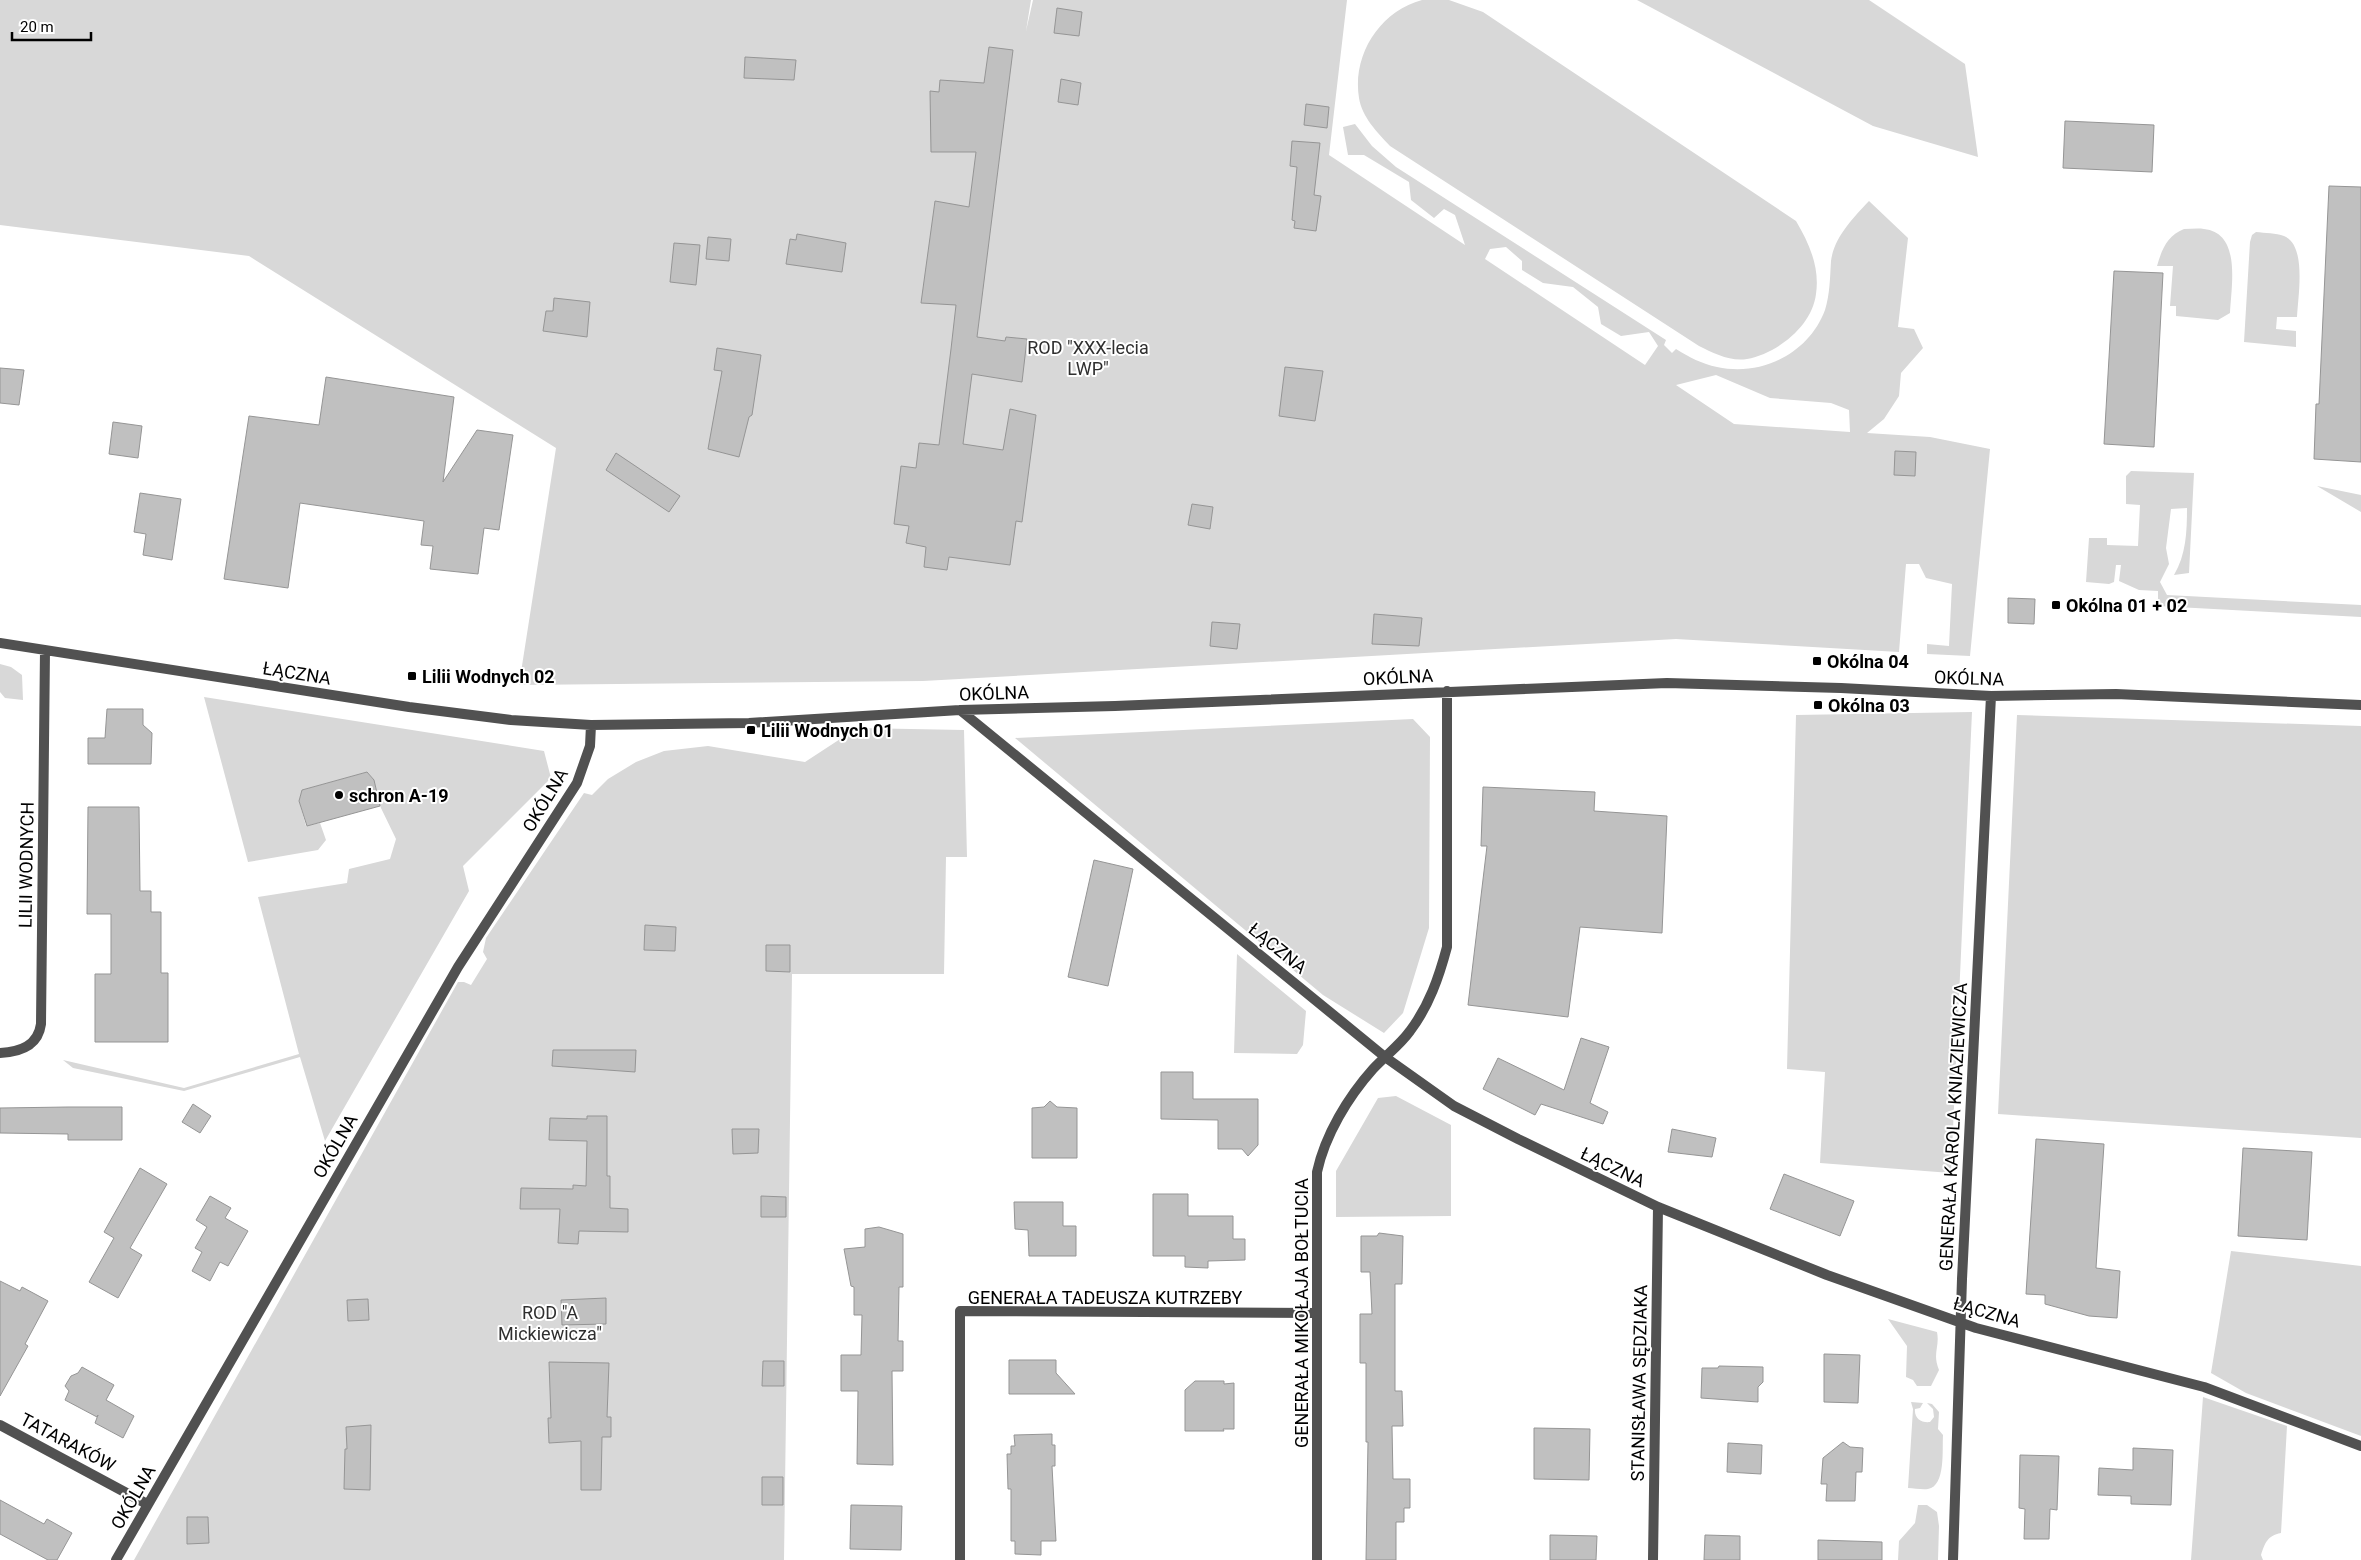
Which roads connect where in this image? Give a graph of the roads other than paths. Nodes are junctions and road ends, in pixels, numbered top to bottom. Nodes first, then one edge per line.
1 (0, 643) edge
2 (45, 650) junction
3 (1447, 691) junction
4 (1991, 696) junction
5 (2361, 705) edge
6 (960, 710) junction
7 (591, 725) junction
8 (0, 1053) edge
9 (1385, 1057) junction
10 (1658, 1207) junction
11 (1317, 1313) junction
12 (1961, 1322) junction
13 (0, 1425) edge
14 (2361, 1446) edge
15 (147, 1504) junction
16 (116, 1560) edge
17 (960, 1560) edge
18 (1317, 1560) edge
19 (1653, 1560) edge
20 (1953, 1560) edge

1 - 2 street, ŁĄCZNA
2 - 7 street, ŁĄCZNA
2 - 8 street, LILII WODNYCH
3 - 4 street, OKÓLNA
3 - 6 street, OKÓLNA
3 - 9 street, GENERAŁA MIKOŁAJA BOŁTUCIA
4 - 5 street, OKÓLNA
4 - 12 street, GENERAŁA KAROLA KNIAZIEWICZA
6 - 7 street, OKÓLNA
6 - 9 street, ŁĄCZNA
7 - 15 street, OKÓLNA
9 - 10 street, ŁĄCZNA
9 - 11 street, GENERAŁA MIKOŁAJA BOŁTUCIA
10 - 12 street, ŁĄCZNA
10 - 19 street, STANISŁAWA SĘDZIAKA
11 - 17 street, GENERAŁA TADEUSZA KUTRZEBY
11 - 18 street, GENERAŁA MIKOŁAJA BOŁTUCIA
12 - 14 street, ŁĄCZNA
12 - 20 street, GENERAŁA KAROLA KNIAZIEWICZA
13 - 15 street, TATARAKÓW
15 - 16 street, OKÓLNA

